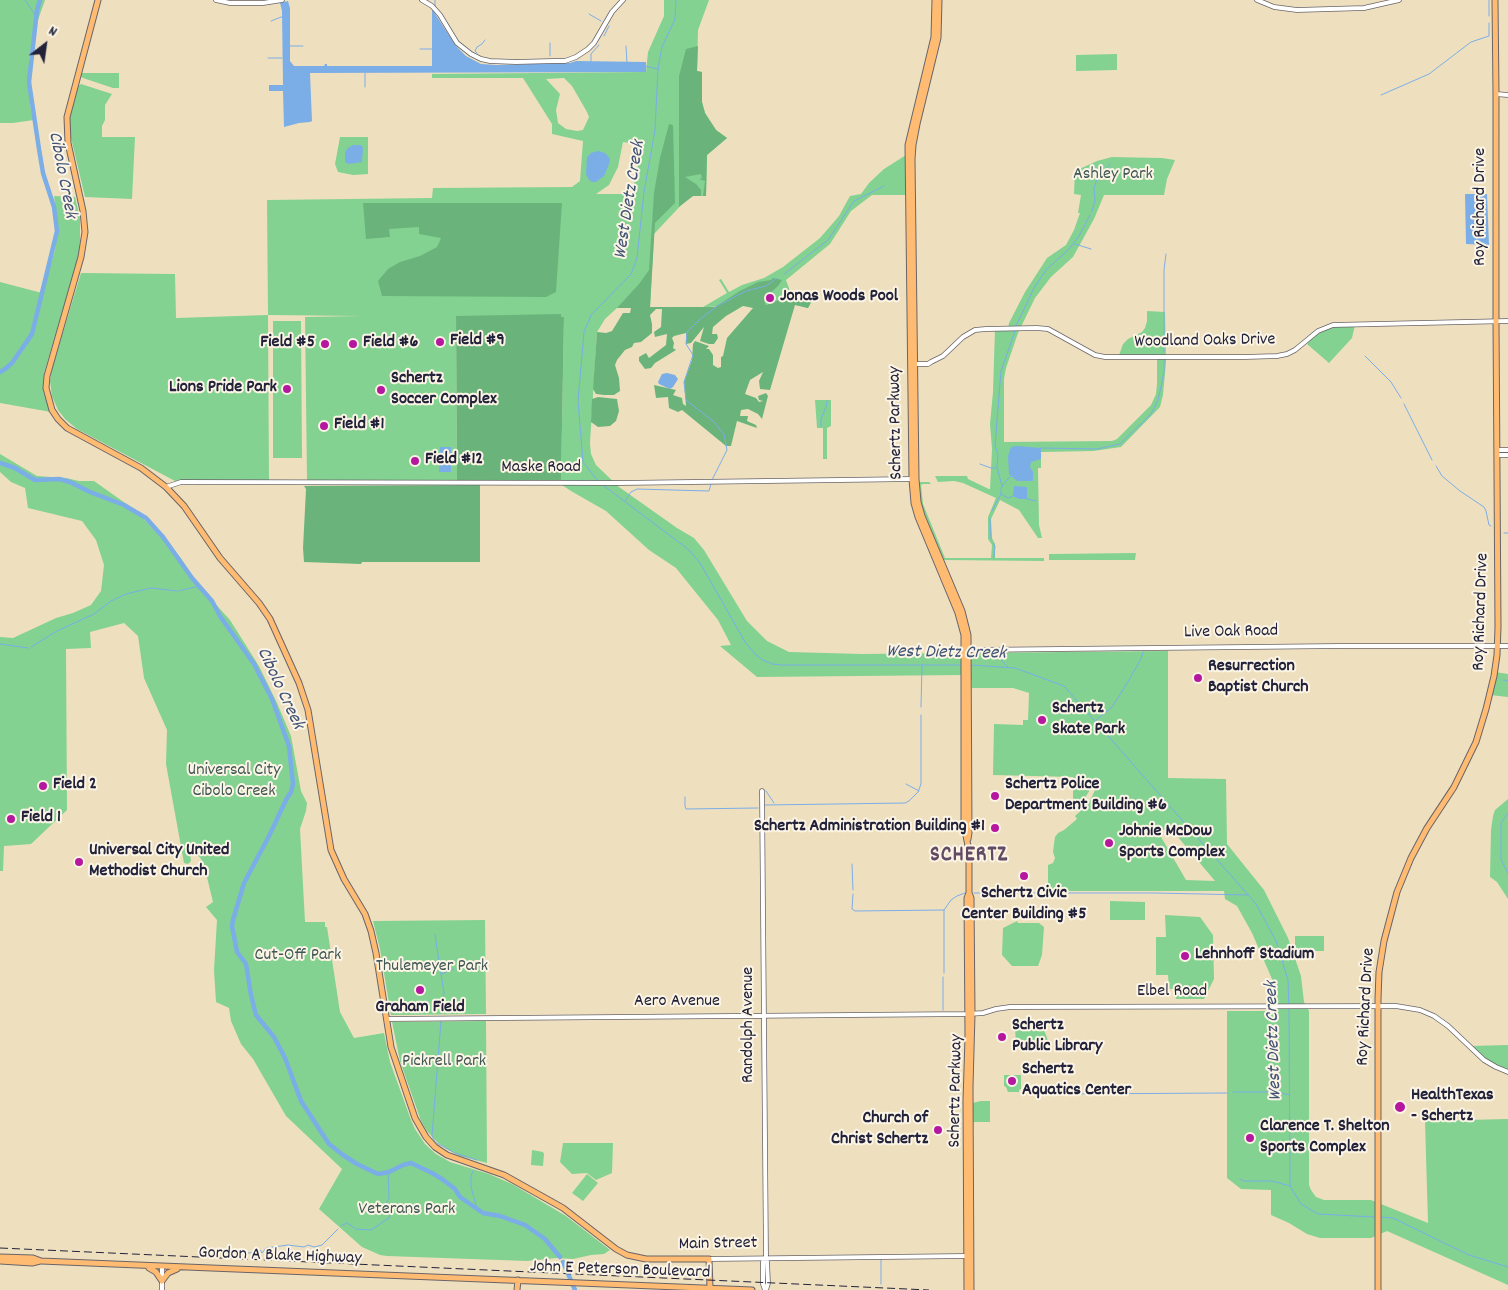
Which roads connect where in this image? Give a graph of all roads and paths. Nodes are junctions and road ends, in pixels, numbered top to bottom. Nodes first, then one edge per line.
1 (98, 0) edge
2 (216, 0) edge
3 (282, 0) edge
4 (422, 0) edge
5 (623, 0) edge
6 (935, 0) edge
7 (939, 0) edge
8 (1257, 0) edge
9 (1399, 0) edge
10 (1495, 0) edge
11 (1496, 94) junction
12 (1508, 95) edge
13 (1496, 321) junction
14 (1508, 321) edge
15 (913, 364) junction
16 (1508, 450) edge
17 (1497, 452) junction
18 (1508, 455) edge
19 (914, 479) junction
20 (166, 487) junction
21 (1498, 645) junction
22 (1508, 646) edge
23 (967, 650) junction
24 (762, 791) dead end
25 (1378, 1006) junction
26 (970, 1014) junction
27 (764, 1016) junction
28 (386, 1019) junction
29 (1508, 1072) edge
30 (969, 1256) junction
31 (0, 1257) edge
32 (766, 1258) junction
33 (710, 1259) junction
34 (0, 1261) edge
35 (41, 1261) junction
36 (142, 1266) junction
37 (164, 1266) junction
38 (182, 1267) junction
39 (518, 1280) junction
40 (163, 1284) edge
41 (710, 1288) junction
42 (517, 1290) edge
43 (752, 1290) edge
44 (766, 1290) edge
45 (967, 1290) edge
46 (971, 1290) edge
47 (1378, 1290) edge

1 - 20 main road, Main Street
2 - 3 street
4 - 5 street
6 - 15 main road, Schertz Parkway
7 - 15 main road, Schertz Parkway
8 - 9 street
10 - 11 main road, Roy Richard Drive
11 - 12 street
11 - 13 main road, Roy Richard Drive
13 - 14 street, Woodland Oaks Drive
13 - 15 street, Woodland Oaks Drive
13 - 17 main road, Roy Richard Drive
15 - 19 main road, Schertz Parkway
16 - 17 street
17 - 18 street
17 - 21 main road, Roy Richard Drive
19 - 20 street, Maske Road
19 - 23 main road, Schertz Parkway
20 - 28 main road, Main Street
21 - 22 street, Live Oak Road
21 - 23 street, Live Oak Road
21 - 25 main road, Roy Richard Drive
23 - 26 main road, Schertz Parkway
24 - 27 street, Randolph Avenue
25 - 26 street, Elbel Road
25 - 29 street, Elbel Road
25 - 47 main road, Roy Richard Drive
26 - 27 street, Aero Avenue
26 - 30 main road, Schertz Parkway
27 - 28 street, Aero Avenue
27 - 32 street, Randolph Avenue
28 - 33 main road, Main Street
30 - 32 street, Main Street
30 - 45 main road, Schertz Parkway
30 - 46 main road, Schertz Parkway
31 - 35 main road, Gordon A Blake Highway
32 - 33 street, Main Street
32 - 44 street, Randolph Avenue
33 - 41 main road
34 - 35 main road, Gordon A Blake Highway
35 - 36 main road, Gordon A Blake Highway
36 - 37 main road, Gordon A Blake Highway
36 - 40 main road
37 - 38 main road, Gordon A Blake Highway
37 - 40 street
38 - 39 main road, Gordon A Blake Highway
38 - 40 main road
39 - 41 main road, John E Peterson Boulevard
39 - 42 main road
41 - 43 main road, John E Peterson Boulevard

